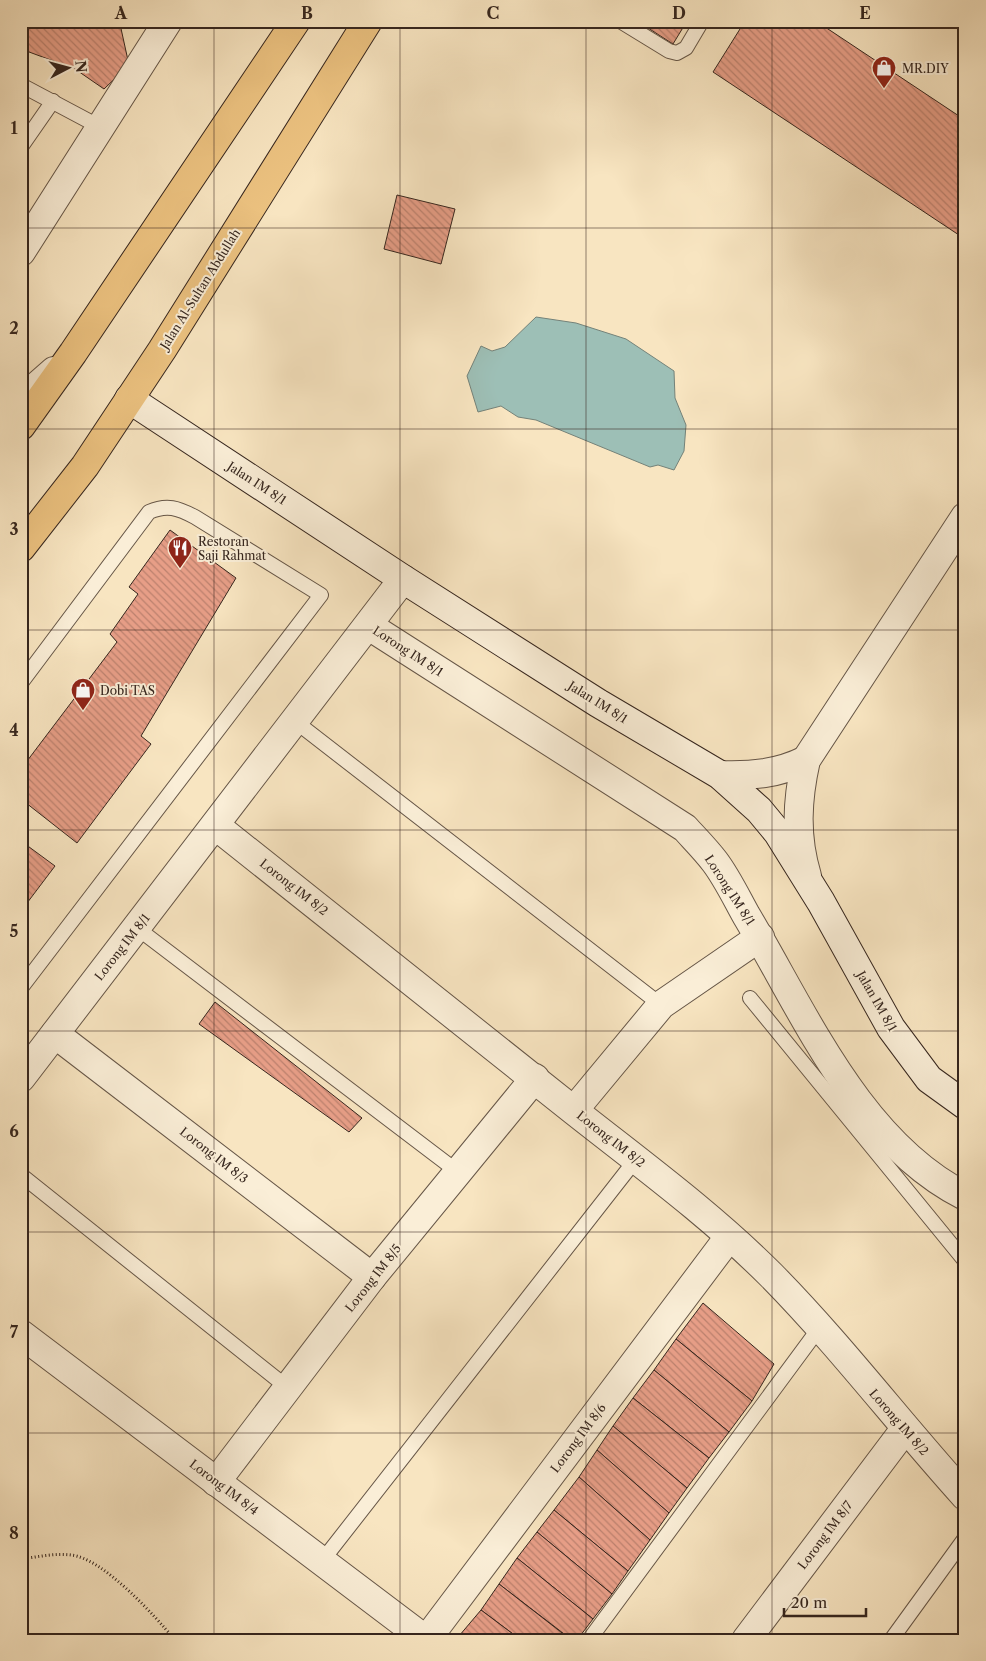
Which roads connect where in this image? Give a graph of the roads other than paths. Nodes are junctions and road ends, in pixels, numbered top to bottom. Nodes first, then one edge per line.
1 (168, 21) edge
2 (296, 21) edge
3 (368, 21) edge
4 (620, 21) edge
5 (702, 21) edge
6 (21, 85) edge
7 (53, 101) junction
8 (100, 127) junction
9 (24, 140) edge
10 (21, 252) edge
11 (73, 353) junction
12 (129, 399) junction
13 (21, 400) edge
14 (21, 426) edge
15 (965, 517) edge
16 (21, 548) edge
17 (404, 579) junction
18 (369, 626) junction
19 (21, 683) edge
20 (296, 722) junction
21 (806, 760) junction
22 (720, 775) junction
23 (216, 826) junction
24 (810, 885) junction
25 (137, 928) junction
26 (760, 937) junction
27 (21, 988) edge
28 (750, 998) dead end
29 (661, 1005) junction
30 (55, 1034) junction
31 (21, 1078) edge
32 (535, 1078) junction
33 (965, 1105) edge
34 (574, 1110) junction
35 (636, 1158) junction
36 (458, 1172) junction
37 (21, 1175) edge
38 (965, 1196) edge
39 (729, 1237) junction
40 (965, 1261) edge
41 (372, 1277) junction
42 (820, 1328) junction
43 (21, 1334) edge
44 (288, 1388) junction
45 (905, 1429) junction
46 (216, 1482) junction
47 (965, 1496) edge
48 (965, 1538) edge
49 (322, 1561) junction
50 (427, 1640) edge
51 (589, 1640) edge
52 (746, 1640) edge
53 (891, 1640) edge

1 - 8 street
2 - 11 main road
3 - 12 main road, Jalan Al-Sultan Abdullah
4 - 5 lane
6 - 7 lane
7 - 8 lane
7 - 9 lane
8 - 10 street
11 - 13 street
11 - 14 main road
12 - 16 main road, Jalan Al-Sultan Abdullah
12 - 17 street, Jalan IM 8/1
15 - 21 street
17 - 18 street, Lorong IM 8/1
17 - 22 street, Jalan IM 8/1
18 - 20 street, Lorong IM 8/1
18 - 26 street, Lorong IM 8/1
19 - 27 lane
20 - 23 street, Lorong IM 8/1
20 - 29 lane
21 - 22 street
21 - 24 street
22 - 24 street, Jalan IM 8/1
23 - 25 street, Lorong IM 8/1
23 - 32 street, Lorong IM 8/2
24 - 33 street, Jalan IM 8/1
25 - 30 street, Lorong IM 8/1
25 - 36 lane
26 - 29 street
26 - 38 street, Lorong IM 8/1
28 - 40 lane
29 - 34 street
30 - 31 street, Lorong IM 8/1
30 - 41 street, Lorong IM 8/3
32 - 34 street, Lorong IM 8/2
32 - 36 street, Lorong IM 8/5
34 - 35 street, Lorong IM 8/2
35 - 39 street, Lorong IM 8/2
35 - 49 lane
36 - 41 street, Lorong IM 8/5
37 - 44 lane
39 - 42 street, Lorong IM 8/2
39 - 50 street, Lorong IM 8/6
41 - 44 street, Lorong IM 8/5
42 - 45 street, Lorong IM 8/2
42 - 51 lane
43 - 46 street, Lorong IM 8/4
44 - 46 street, Lorong IM 8/5
45 - 47 street, Lorong IM 8/2
45 - 52 street, Lorong IM 8/7
46 - 49 street, Lorong IM 8/4
48 - 53 lane
49 - 50 street, Lorong IM 8/4

